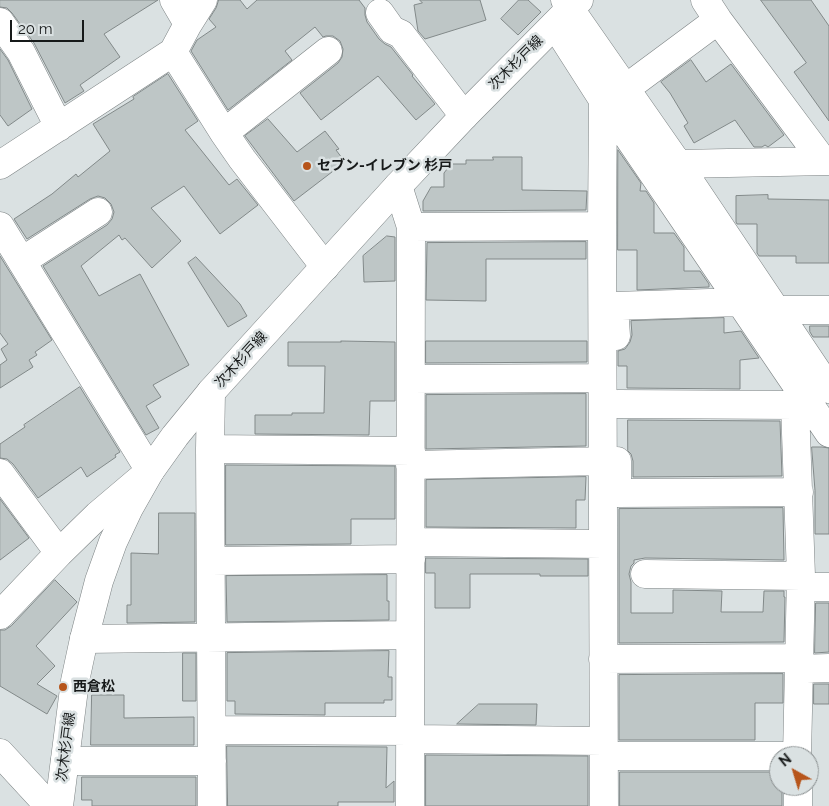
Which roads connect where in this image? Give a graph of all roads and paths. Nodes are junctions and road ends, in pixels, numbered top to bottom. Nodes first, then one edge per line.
1 (174, 0) edge
2 (203, 0) edge
3 (567, 8) edge
4 (711, 10) edge
5 (380, 13) dead end
6 (0, 22) edge
7 (188, 24) junction
8 (328, 51) dead end
9 (173, 52) junction
10 (614, 94) junction
11 (464, 116) junction
12 (59, 127) junction
13 (224, 133) junction
14 (826, 161) edge
15 (678, 164) junction
16 (0, 165) edge
17 (398, 186) junction
18 (98, 212) dead end
19 (0, 226) edge
20 (602, 226) junction
21 (410, 227) junction
22 (22, 261) junction
23 (325, 267) junction
24 (741, 302) junction
25 (775, 310) junction
26 (829, 310) edge
27 (602, 378) junction
28 (411, 379) junction
29 (212, 392) junction
30 (810, 398) edge
31 (618, 404) junction
32 (829, 433) edge
33 (210, 449) junction
34 (411, 458) junction
35 (603, 461) junction
36 (150, 471) junction
37 (0, 473) edge
38 (799, 492) junction
39 (603, 544) junction
40 (411, 550) junction
41 (58, 553) junction
42 (211, 561) junction
43 (645, 574) dead end
44 (801, 581) junction
45 (829, 587) edge
46 (0, 615) edge
47 (410, 635) junction
48 (212, 637) junction
49 (84, 638) junction
50 (603, 658) junction
51 (799, 663) junction
52 (829, 668) edge
53 (212, 730) junction
54 (410, 735) junction
55 (797, 746) edge
56 (604, 749) junction
57 (0, 753) edge
58 (769, 755) edge
59 (65, 761) junction
60 (212, 762) junction
61 (49, 806) edge
62 (58, 806) edge
63 (212, 806) edge
64 (410, 806) edge
65 (604, 806) edge

1 - 7 street
2 - 7 street
3 - 10 street
3 - 11 street, 次木杉戸線
4 - 10 street
4 - 14 street
5 - 11 street
6 - 12 street
7 - 9 street
8 - 13 street
9 - 12 street
9 - 13 street
10 - 15 street
10 - 20 street
10 - 24 street
11 - 17 street, 次木杉戸線
12 - 16 street
13 - 23 street
14 - 15 street
15 - 25 street
17 - 21 street
17 - 23 street, 次木杉戸線
18 - 22 street
19 - 22 street
20 - 21 street
20 - 27 street
21 - 28 street
22 - 36 street
23 - 29 street, 次木杉戸線
24 - 30 street
24 - 31 street
25 - 26 street
25 - 30 street
27 - 28 street
27 - 35 street
28 - 34 street
29 - 33 street
29 - 36 street, 次木杉戸線
30 - 31 street
30 - 32 street
30 - 38 street
31 - 38 street
33 - 34 street
33 - 42 street
34 - 35 street
34 - 40 street
35 - 39 street
36 - 41 street
36 - 49 street, 次木杉戸線
37 - 41 street
38 - 44 street
39 - 40 street
39 - 50 street
40 - 42 street
40 - 47 street
41 - 46 street
42 - 48 street
43 - 44 street
44 - 45 street
44 - 51 street
47 - 48 street
47 - 54 street
48 - 49 street
48 - 53 street
49 - 59 street, 次木杉戸線
50 - 51 street
50 - 56 street
51 - 52 street
51 - 55 street
53 - 54 street
53 - 60 street
54 - 56 street
54 - 64 street
56 - 58 street
56 - 65 street
57 - 61 street
59 - 60 street
59 - 62 street, 次木杉戸線
60 - 63 street

